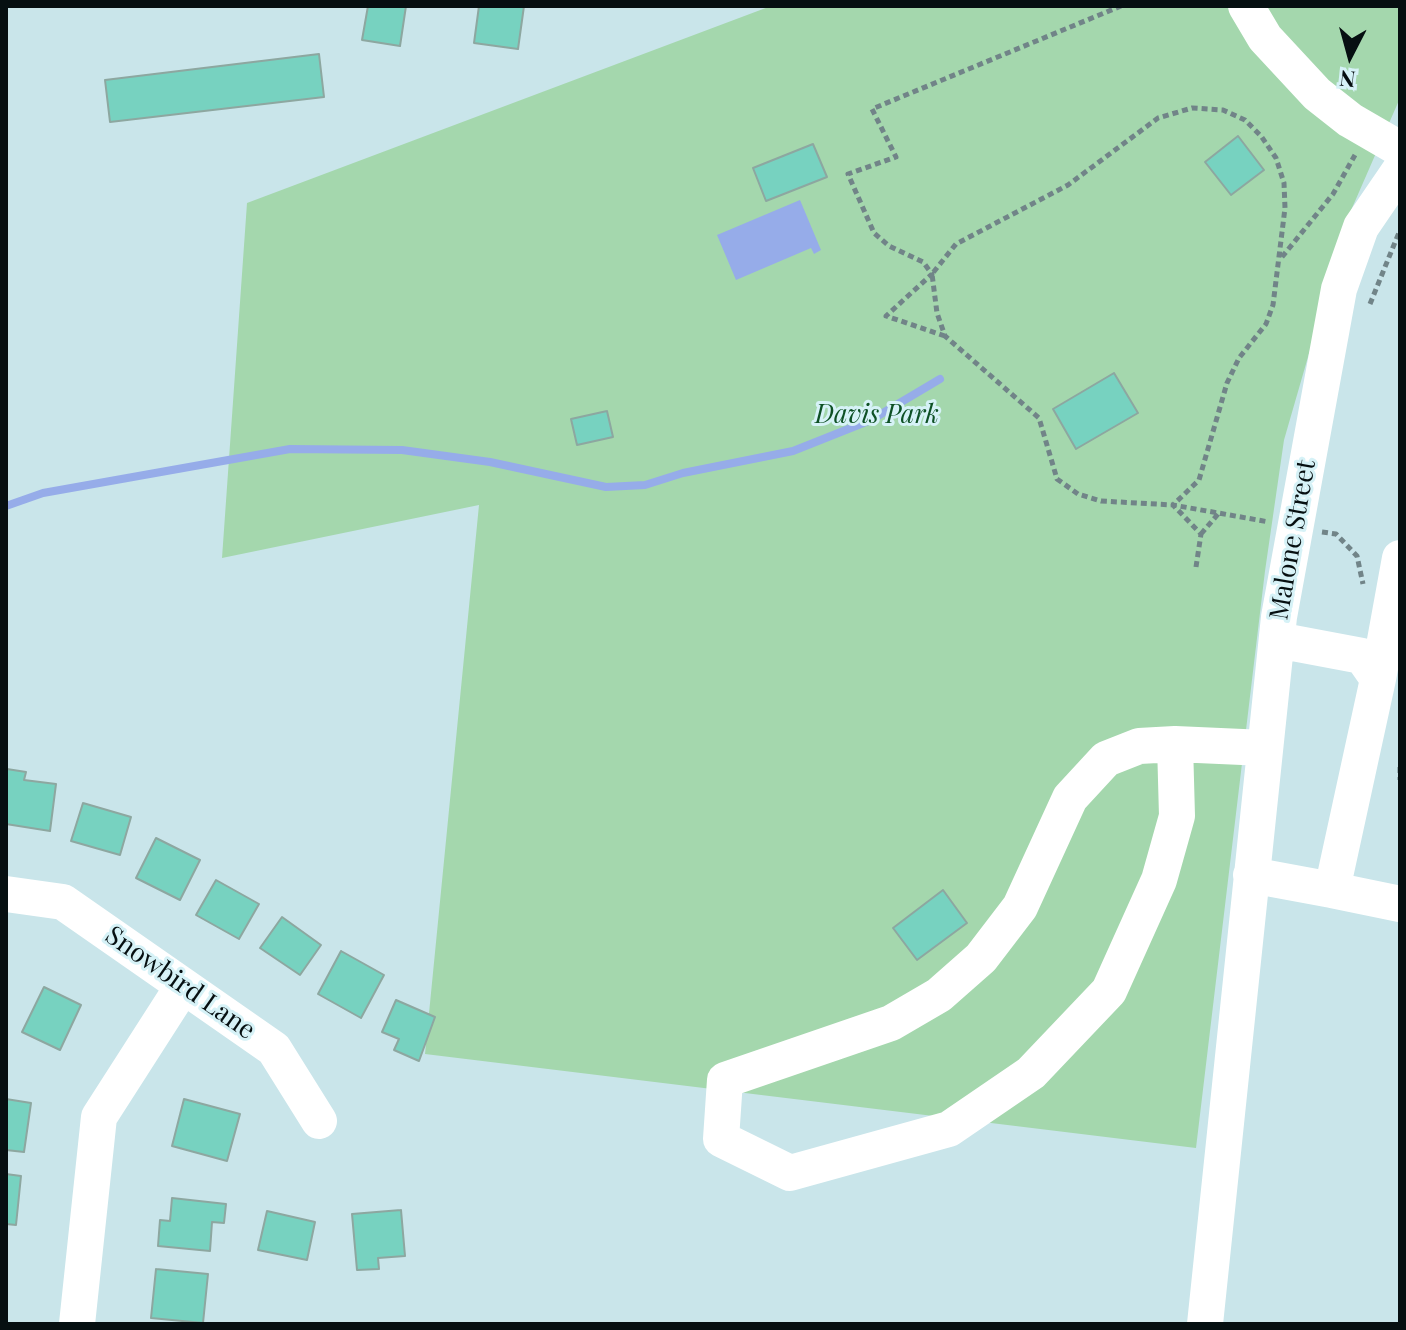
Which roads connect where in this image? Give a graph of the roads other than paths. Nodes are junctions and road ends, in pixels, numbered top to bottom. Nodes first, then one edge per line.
1 (1246, 6) edge
2 (1400, 166) edge
3 (1400, 558) edge
4 (1277, 640) junction
5 (1378, 679) junction
6 (1175, 744) junction
7 (1265, 748) junction
8 (1251, 875) junction
9 (1332, 890) junction
10 (6, 894) edge
11 (1400, 904) edge
12 (183, 986) junction
13 (319, 1121) dead end
14 (77, 1324) edge
15 (1205, 1324) edge

1 - 2 street
2 - 4 street, Malone Street
3 - 5 street
4 - 5 street
4 - 7 street, Malone Street
5 - 9 street
6 - 6 street
6 - 7 street
7 - 8 street, Malone Street
8 - 9 street
8 - 15 street, Malone Street
9 - 11 street
10 - 12 street, Snowbird Lane
12 - 13 street, Snowbird Lane
12 - 14 street

